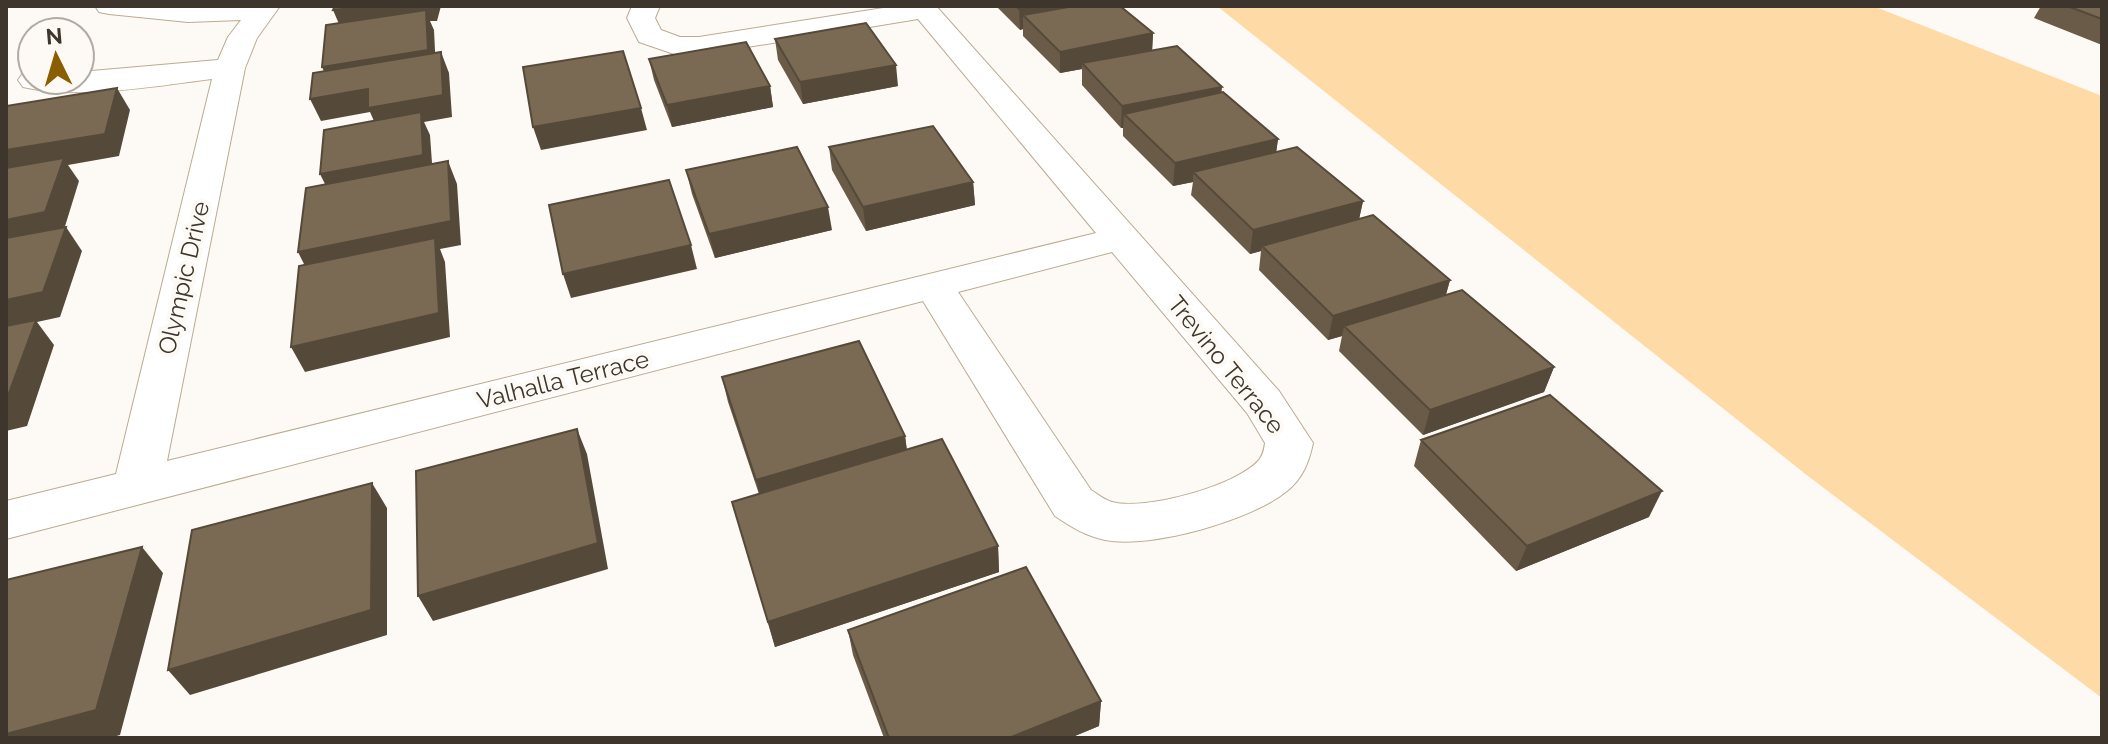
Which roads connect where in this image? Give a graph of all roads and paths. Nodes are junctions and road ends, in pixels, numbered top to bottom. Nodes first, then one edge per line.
1 (109, 6) edge
2 (646, 6) edge
3 (265, 8) edge
4 (922, 8) edge
5 (230, 68) junction
6 (96, 82) edge
7 (1120, 238) junction
8 (934, 286) junction
9 (137, 487) junction
10 (6, 520) edge

1 - 3 street, Olympic Drive
2 - 4 street, Trevino Terrace
3 - 5 street, Olympic Drive
4 - 7 street, Trevino Terrace
5 - 6 street
5 - 9 street, Olympic Drive
7 - 8 street, Valhalla Terrace
7 - 8 street, Trevino Terrace
8 - 9 street, Valhalla Terrace
9 - 10 street, Valhalla Terrace

